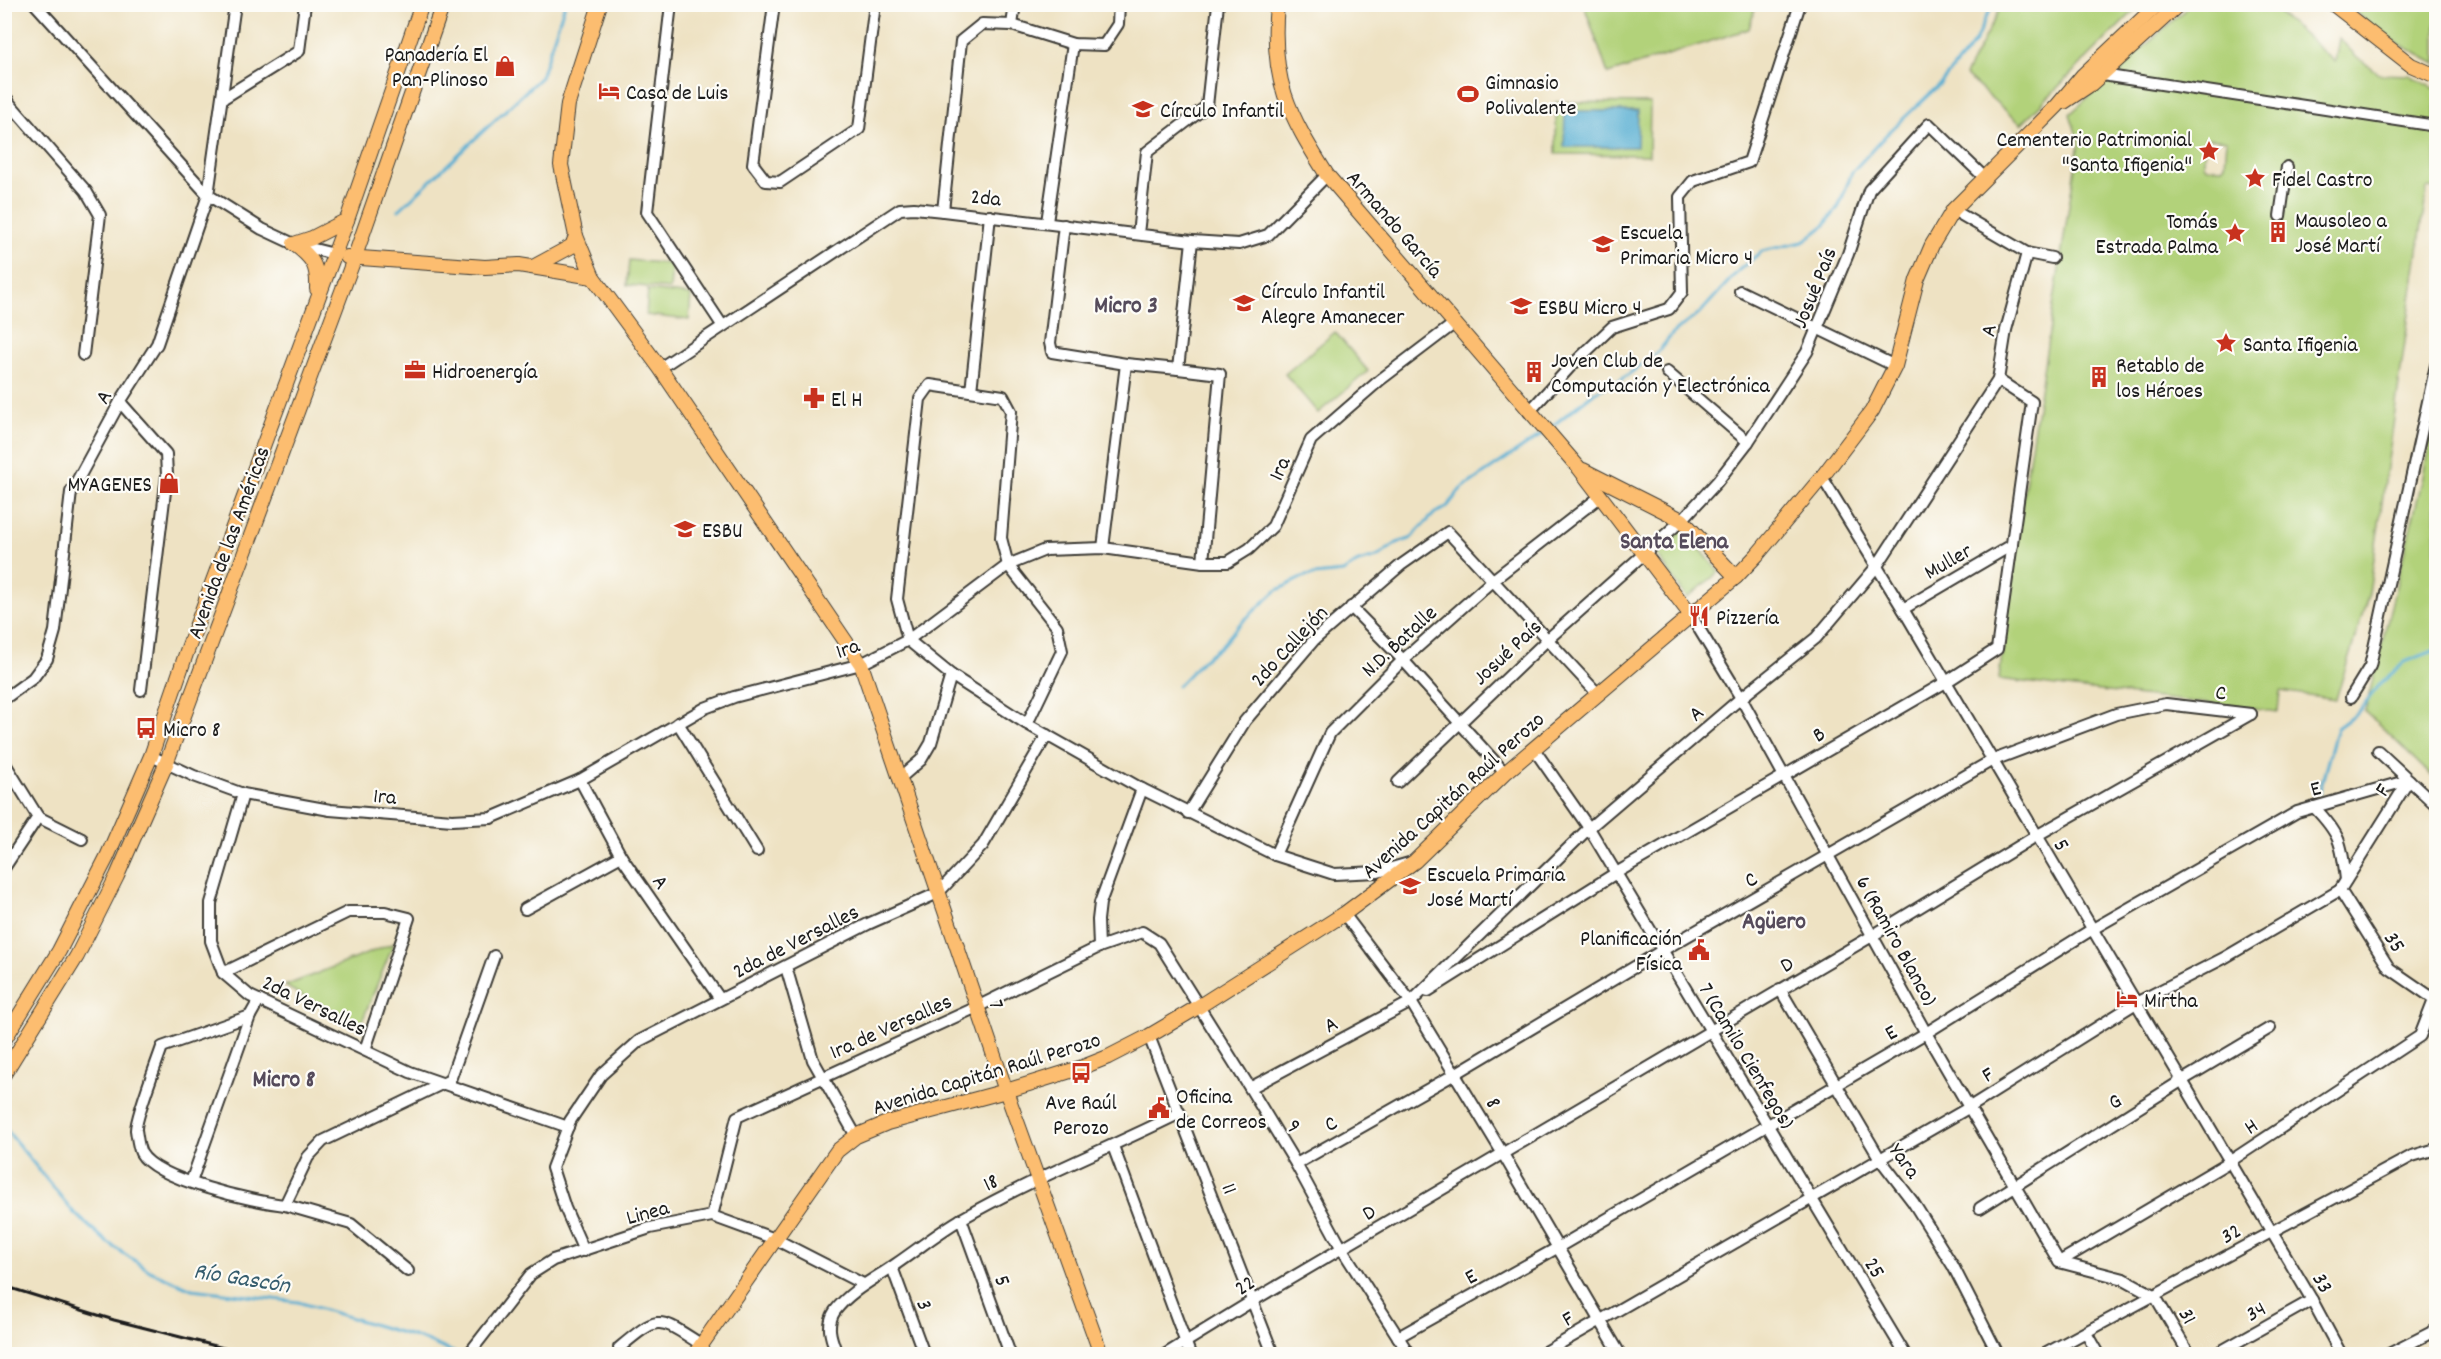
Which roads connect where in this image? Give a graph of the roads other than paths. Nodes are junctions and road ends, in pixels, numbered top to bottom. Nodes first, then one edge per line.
1 (35, 4) edge
2 (235, 4) edge
3 (305, 4) edge
4 (422, 4) edge
5 (443, 4) edge
6 (600, 4) edge
7 (671, 4) edge
8 (774, 4) edge
9 (875, 4) edge
10 (1015, 4) edge
11 (1119, 4) edge
12 (1218, 4) edge
13 (1277, 4) edge
14 (1800, 4) edge
15 (2158, 4) edge
16 (2179, 4) edge
17 (2334, 4) edge
18 (1012, 25) junction
19 (1073, 44) junction
20 (2436, 76) edge
21 (2092, 78) junction
22 (6, 99) edge
23 (222, 99) junction
24 (4, 123) edge
25 (2436, 126) edge
26 (2287, 167) dead end
27 (1327, 175) junction
28 (1984, 177) junction
29 (208, 195) junction
30 (1953, 210) junction
31 (943, 211) junction
32 (990, 216) junction
33 (2280, 216) dead end
34 (347, 220) junction
35 (1047, 222) junction
36 (1064, 225) junction
37 (1138, 234) junction
38 (576, 236) junction
39 (1192, 241) junction
40 (294, 244) junction
41 (2027, 254) junction
42 (334, 255) junction
43 (2052, 258) dead end
44 (354, 259) junction
45 (535, 266) junction
46 (593, 277) junction
47 (1740, 291) dead end
48 (318, 299) junction
49 (1455, 323) junction
50 (722, 325) junction
51 (1817, 330) junction
52 (83, 355) dead end
53 (1126, 364) junction
54 (1895, 366) junction
55 (2436, 366) edge
56 (660, 368) junction
57 (1178, 369) junction
58 (1667, 372) dead end
59 (1998, 380) junction
60 (971, 391) junction
61 (120, 402) junction
62 (1534, 417) junction
63 (1748, 442) junction
64 (1579, 468) junction
65 (1822, 477) junction
66 (1601, 496) junction
67 (1682, 520) junction
68 (2012, 546) junction
69 (1103, 548) junction
70 (1644, 553) junction
71 (1203, 562) junction
72 (1008, 565) junction
73 (1877, 566) junction
74 (1736, 577) junction
75 (1493, 580) junction
76 (1351, 607) junction
77 (1903, 609) junction
78 (1690, 614) junction
79 (908, 640) junction
80 (1547, 640) junction
81 (1403, 660) junction
82 (861, 664) junction
83 (951, 675) junction
84 (1946, 682) junction
85 (141, 690) dead end
86 (1597, 693) junction
87 (2351, 697) dead end
88 (1742, 698) junction
89 (4, 699) edge
90 (2251, 714) joint
91 (1460, 722) junction
92 (678, 723) junction
93 (1027, 724) junction
94 (1047, 735) junction
95 (1534, 748) junction
96 (2378, 751) dead end
97 (151, 756) junction
98 (1991, 761) junction
99 (4, 762) edge
100 (166, 764) junction
101 (1505, 773) junction
102 (1784, 776) junction
103 (899, 779) junction
104 (580, 780) junction
105 (2409, 780) junction
106 (1398, 782) dead end
107 (1142, 789) junction
108 (243, 794) junction
109 (2436, 805) edge
110 (2313, 807) junction
111 (1188, 813) junction
112 (38, 817) junction
113 (1589, 828) junction
114 (2036, 836) junction
115 (82, 839) dead end
116 (757, 851) dead end
117 (1275, 855) junction
118 (621, 856) junction
119 (1827, 856) junction
120 (1415, 861) junction
121 (4, 868) edge
122 (1616, 873) junction
123 (2343, 885) junction
124 (938, 893) junction
125 (525, 909) dead end
126 (1344, 914) junction
127 (2091, 930) junction
128 (1872, 936) junction
129 (1099, 947) junction
130 (1663, 950) junction
131 (494, 956) dead end
132 (786, 967) junction
133 (223, 973) junction
134 (1780, 989) junction
135 (2435, 997) edge
136 (720, 999) junction
137 (259, 1000) junction
138 (1411, 1002) junction
139 (2136, 1003) junction
140 (977, 1007) junction
141 (1198, 1007) junction
142 (250, 1016) junction
143 (2270, 1029) dead end
144 (1711, 1030) junction
145 (1926, 1033) junction
146 (1149, 1036) junction
147 (4, 1040) edge
148 (364, 1050) junction
149 (4, 1074) edge
150 (1455, 1074) junction
151 (823, 1077) junction
152 (2181, 1081) junction
153 (445, 1083) junction
154 (1837, 1083) junction
155 (1250, 1088) junction
156 (1006, 1091) junction
157 (1970, 1107) junction
158 (1180, 1113) junction
159 (1766, 1125) junction
160 (568, 1127) junction
161 (856, 1136) junction
162 (1113, 1146) junction
163 (2436, 1149) edge
164 (1503, 1154) junction
165 (1880, 1159) junction
166 (2229, 1162) junction
167 (1296, 1164) junction
168 (1037, 1179) junction
169 (191, 1182) junction
170 (2016, 1185) junction
171 (1813, 1200) junction
172 (285, 1205) junction
173 (1980, 1208) dead end
174 (712, 1216) junction
175 (961, 1219) junction
176 (2271, 1231) junction
177 (775, 1239) junction
178 (1557, 1248) junction
179 (1342, 1249) junction
180 (584, 1251) junction
181 (2059, 1262) junction
182 (892, 1267) junction
183 (408, 1271) dead end
184 (863, 1284) junction
185 (2155, 1296) junction
186 (1254, 1300) junction
187 (2312, 1300) junction
188 (1599, 1320) junction
189 (2436, 1330) edge
190 (2085, 1333) junction
191 (1398, 1337) junction
192 (1186, 1343) junction
193 (620, 1348) dead end
194 (699, 1350) edge
195 (471, 1351) dead end
196 (837, 1354) edge
197 (924, 1354) edge
198 (1010, 1354) edge
199 (1101, 1354) edge
200 (1166, 1354) edge
201 (1190, 1354) edge
202 (1273, 1354) edge
203 (1409, 1354) edge
204 (1542, 1354) edge
205 (1620, 1354) edge
206 (1905, 1354) edge
207 (1998, 1354) edge
208 (2045, 1354) edge
209 (2098, 1354) edge
210 (2189, 1354) edge
211 (2216, 1354) edge
212 (2341, 1354) edge
213 (2389, 1354) edge

1 - 29 street
2 - 23 street, A
3 - 23 street
4 - 34 main road, Avenida de las Américas
5 - 44 main road, Avenida de las Américas
6 - 38 main road, 7
7 - 50 street
8 - 9 street
10 - 18 street
11 - 19 street
12 - 37 street
13 - 27 main road, Armando García
14 - 62 street
15 - 21 main road, Avenida Capitán Raúl Perozo
16 - 21 main road, Avenida Capitán Raúl Perozo
17 - 20 main road
18 - 19 street
18 - 31 street
19 - 35 street
21 - 25 street
21 - 28 main road, Avenida Capitán Raúl Perozo
22 - 24 street
22 - 52 street
23 - 29 street, A
26 - 33 street
27 - 39 street, 2da
27 - 49 main road, Armando García
28 - 30 main road, Avenida Capitán Raúl Perozo
28 - 51 street, Josué País
29 - 40 street
29 - 61 street, A
30 - 41 street
30 - 54 main road, Avenida Capitán Raúl Perozo
31 - 32 street, 2da
31 - 50 street, 2da
32 - 35 street, 2da
32 - 60 street
34 - 40 main road
34 - 42 main road, Avenida de las Américas
35 - 36 street, 2da
36 - 37 street, 2da
36 - 53 street
37 - 39 street, 2da
38 - 45 main road
38 - 46 main road, 7
39 - 57 street
40 - 42 street
40 - 48 main road
41 - 43 street
41 - 59 street, A
42 - 44 main road
42 - 48 main road, Avenida de las Américas
44 - 45 main road
44 - 100 main road, Avenida de las Américas
45 - 46 main road
46 - 56 main road, 7
47 - 51 street
48 - 97 main road, Avenida de las Américas
49 - 62 main road, Armando García
49 - 71 street, 1ra
50 - 56 street, 2da
51 - 54 street
51 - 63 street, Josué País
53 - 57 street
53 - 69 street
54 - 65 main road, Avenida Capitán Raúl Perozo
55 - 87 street
56 - 82 main road, 7
57 - 71 street
58 - 63 street
59 - 68 street, B
59 - 73 street, A
60 - 72 street
60 - 79 street
61 - 85 street
61 - 89 street, A
62 - 64 main road, Armando García
63 - 67 street, Josué País
64 - 66 main road, Armando García
64 - 67 main road
65 - 73 street, 5
65 - 74 main road, Avenida Capitán Raúl Perozo
66 - 70 main road, 6 (Ramiro Blanco)
66 - 75 street, N.D. Batalle
67 - 70 street, Josué País
67 - 74 main road
68 - 77 street, Muller
68 - 84 street, B
69 - 71 street, 1ra
69 - 72 street, 1ra
70 - 78 main road, 6 (Ramiro Blanco)
70 - 80 street, Josué País
72 - 79 street, 1ra
72 - 93 street
73 - 77 street, 5
73 - 88 street, A
74 - 78 main road, Avenida Capitán Raúl Perozo
75 - 76 street, 2do Callejón
75 - 80 street
75 - 81 street, N.D. Batalle
76 - 81 street
76 - 111 street, 2do Callejón
77 - 84 street, 5
78 - 86 main road, Avenida Capitán Raúl Perozo
78 - 88 street, 6 (Ramiro Blanco)
79 - 82 street, 1ra
79 - 83 street
80 - 86 street
80 - 91 street, Josué País
81 - 91 street
81 - 117 street, N.D. Batalle
82 - 92 street, 1ra
82 - 103 main road, 7
83 - 93 street
83 - 103 street
84 - 98 street, 5
84 - 102 street, B
86 - 95 main road, Avenida Capitán Raúl Perozo
88 - 102 street, 6 (Ramiro Blanco)
88 - 113 street, A
90 - 98 street, C
90 - 114 street, D
91 - 101 street
91 - 106 street, Josué País
92 - 104 street, 1ra
92 - 116 street
93 - 94 street
94 - 107 street
94 - 124 street, 2da de Versalles
95 - 101 main road, Avenida Capitán Raúl Perozo
95 - 113 street, 7 (Camilo Cienfegos)
96 - 105 street
97 - 100 street, 1ra
97 - 147 main road, Avenida de las Américas
98 - 114 street, 5
98 - 119 street, C
99 - 112 street
100 - 108 street, 1ra
100 - 149 main road, Avenida de las Américas
101 - 120 main road, Avenida Capitán Raúl Perozo
102 - 119 street, 6 (Ramiro Blanco)
102 - 122 street, B
103 - 124 main road, 7
104 - 108 street, 1ra
104 - 118 street, A
105 - 109 street
105 - 110 street, E
105 - 123 street, F
107 - 111 street
107 - 129 street
108 - 133 street, 2da Versalles
110 - 123 street
110 - 127 street, E
111 - 117 street
112 - 115 street
112 - 121 street
113 - 122 street, 7 (Camilo Cienfegos)
113 - 138 street, A
114 - 127 street, 5
114 - 128 street, D
117 - 120 street
118 - 125 street
118 - 136 street, A
119 - 128 street, 6 (Ramiro Blanco)
119 - 130 street, C
120 - 126 main road, Avenida Capitán Raúl Perozo
122 - 130 street, 7 (Camilo Cienfegos)
122 - 138 street, B
123 - 135 street, 35
123 - 139 street, F
124 - 132 street, 2da de Versalles
124 - 140 main road, 7
126 - 138 street, 8
126 - 141 main road, Avenida Capitán Raúl Perozo
127 - 139 street, 5
127 - 145 street, E
128 - 134 street, D
128 - 145 street, 6 (Ramiro Blanco)
129 - 140 street, 1ra de Versalles
129 - 141 street, 9
130 - 144 street, 7 (Camilo Cienfegos)
130 - 150 street, C
131 - 153 street
132 - 136 street, 2da de Versalles
132 - 151 street
133 - 137 street, 2da Versalles
133 - 148 street
134 - 144 street, D
134 - 154 street, Yara
135 - 166 street, H
136 - 160 street, 2da de Versalles
137 - 142 street
137 - 148 street, 2da Versalles
138 - 150 street, 8
138 - 155 street, A
139 - 152 street, 5
139 - 157 street, F
140 - 151 street, 1ra de Versalles
140 - 156 main road, 7
141 - 146 main road, Avenida Capitán Raúl Perozo
141 - 155 street, 9
142 - 169 street
142 - 169 street
143 - 152 street, G
144 - 159 street, 7 (Camilo Cienfegos)
144 - 164 street, D
145 - 154 street, E
145 - 157 street, 6 (Ramiro Blanco)
146 - 156 main road, Avenida Capitán Raúl Perozo
146 - 158 street, 11
148 - 153 street, 2da Versalles
150 - 164 street, 8
150 - 167 street, C
151 - 161 street
151 - 174 street, 1ra de Versalles
152 - 166 street, 5
152 - 170 street, G
153 - 160 street, 2da Versalles
153 - 172 street
154 - 159 street, E
154 - 165 street, Yara
155 - 167 street, 9
156 - 161 main road, Avenida Capitán Raúl Perozo
156 - 168 main road, 7
157 - 165 street, F
157 - 170 street, 6 (Ramiro Blanco)
158 - 162 street, 18
158 - 186 street, 11
159 - 171 street, 7 (Camilo Cienfegos)
159 - 178 street, E
160 - 180 street, 2da de Versalles
161 - 177 main road, Avenida Capitán Raúl Perozo
162 - 168 street, 18
162 - 192 street
163 - 176 street, 32
164 - 178 street, 8
164 - 179 street, D
165 - 171 street, F
165 - 207 street, Yara
166 - 176 street, 5
166 - 181 street, H
167 - 179 street, 9
168 - 175 street, 18
168 - 199 main road, 7
169 - 172 street
170 - 173 street, G
170 - 181 street, 6 (Ramiro Blanco)
171 - 188 street, F
171 - 206 street, 25
172 - 183 street
174 - 177 street
174 - 180 street, Linea
175 - 182 street, 18
175 - 198 street, 5
176 - 185 street, 32
176 - 187 street, 33
177 - 184 street
177 - 194 main road, Avenida Capitán Raúl Perozo
178 - 188 street, 8
178 - 191 street, E
179 - 186 street, 22
179 - 191 street, 9
180 - 195 street, Linea
181 - 185 street
182 - 184 street, 18
182 - 197 street, 3
184 - 196 street, 18
185 - 190 street, 32
185 - 210 street, 31
186 - 192 street, 22
186 - 202 street, 11
187 - 211 street, 34
187 - 212 street, 33
188 - 204 street, F
188 - 205 street, 8
189 - 213 street
190 - 208 street, 32
190 - 209 street
191 - 203 street, 9
192 - 200 street, 22
192 - 201 street
193 - 194 street

